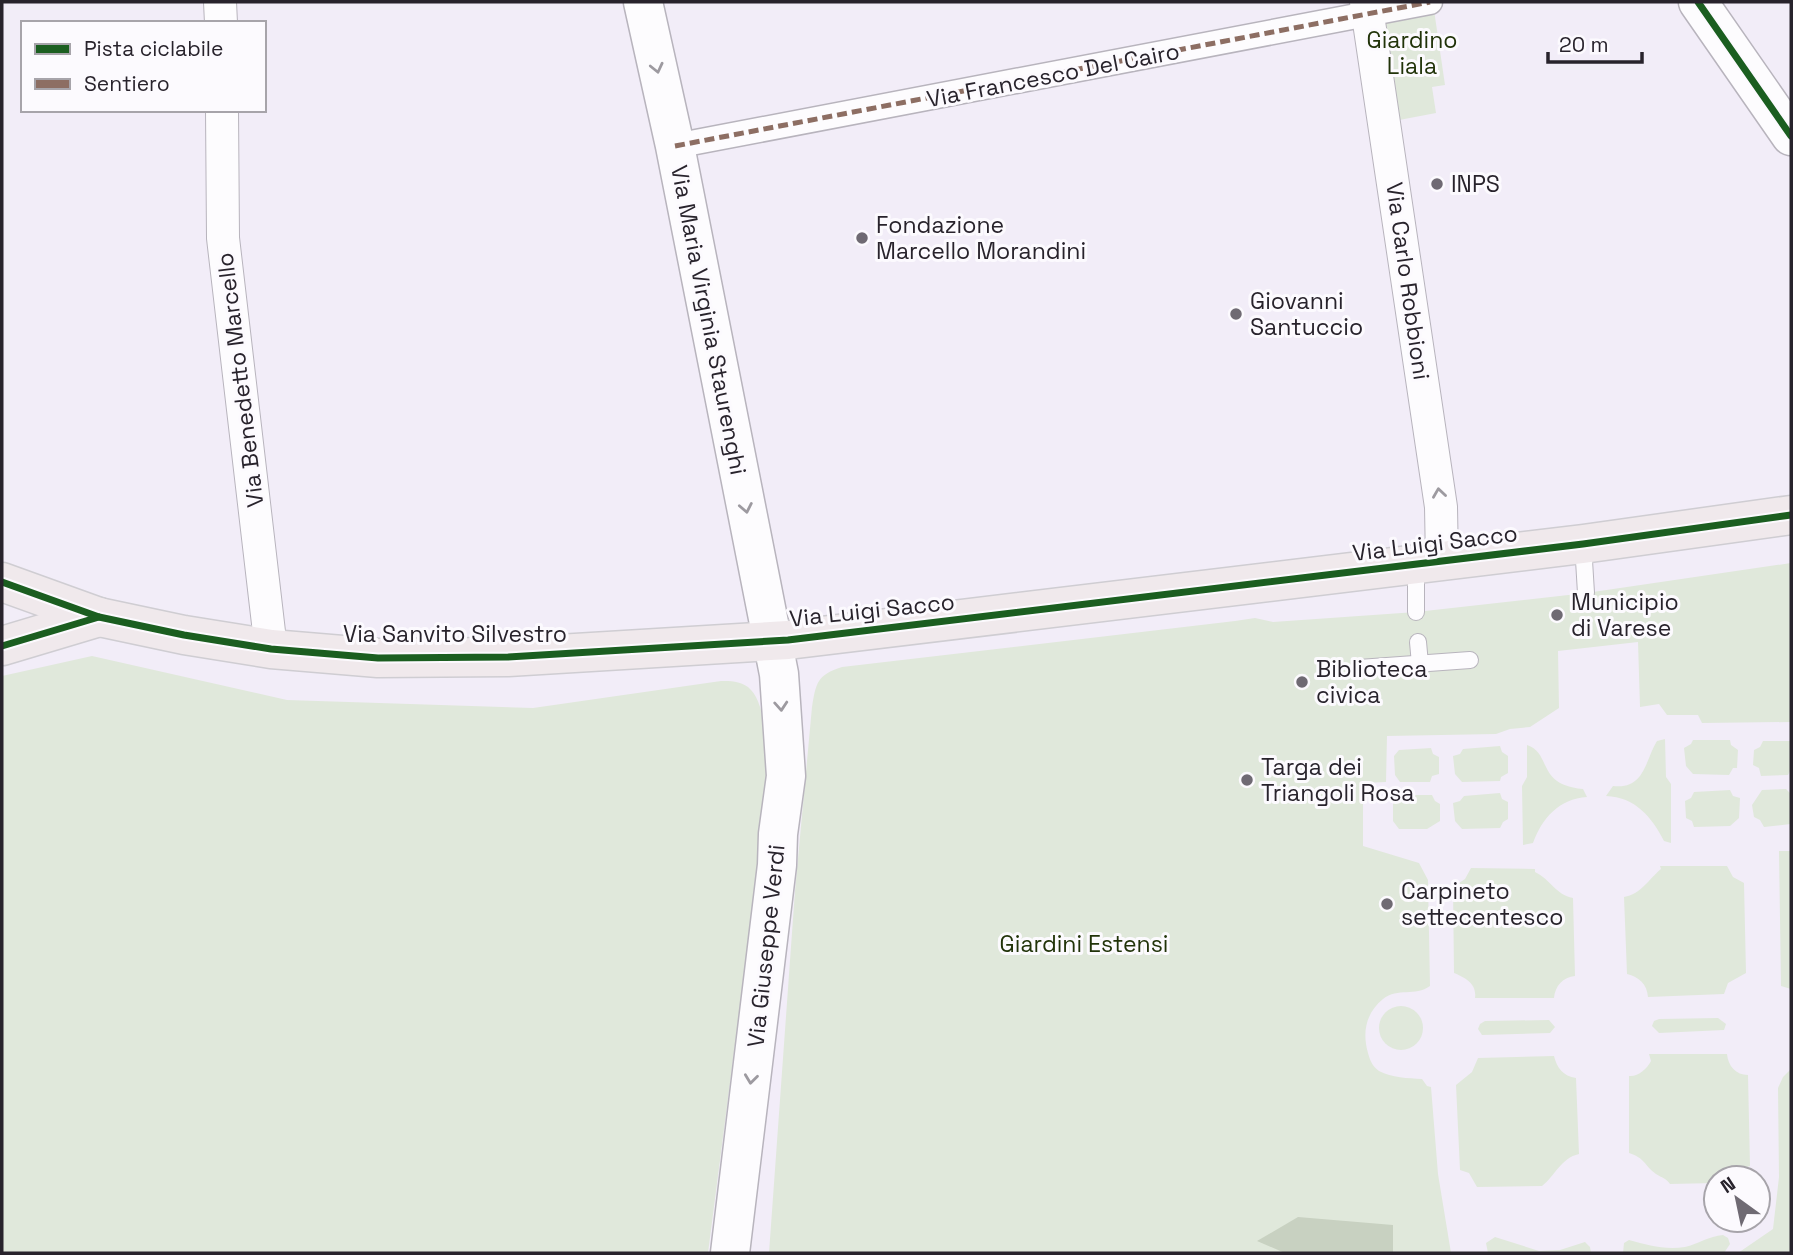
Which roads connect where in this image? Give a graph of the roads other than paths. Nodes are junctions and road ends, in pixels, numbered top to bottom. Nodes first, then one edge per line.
1 (220, 2) edge
2 (643, 2) edge
3 (1430, 2) edge
4 (1695, 2) edge
5 (1367, 8) edge
6 (221, 21) edge
7 (222, 112) edge
8 (1791, 136) edge
9 (1791, 143) edge
10 (675, 146) junction
11 (1791, 508) edge
12 (1791, 515) edge
13 (1583, 544) junction
14 (1433, 560) junction
15 (2, 584) edge
16 (1586, 593) dead end
17 (1416, 612) dead end
18 (99, 617) junction
19 (2, 638) edge
20 (771, 639) junction
21 (1418, 642) dead end
22 (2, 646) edge
23 (271, 649) junction
24 (1470, 660) dead end
25 (1420, 664) junction
26 (1359, 668) dead end
27 (730, 1253) edge

1 - 6 street
2 -> 10 main road, Via Maria Virginia Staurenghi
3 - 5 street, Via Francesco Del Cairo
4 - 8 main road
4 - 9 lane
5 - 10 street, Via Francesco Del Cairo
14 -> 5 street, Via Carlo Robbioni
7 - 23 street, Via Benedetto Marcello
10 -> 20 main road, Via Maria Virginia Staurenghi
11 - 14 main road, Via Luigi Sacco
12 - 13 main road, Via Luigi Sacco
13 - 14 main road, Via Luigi Sacco
13 - 16 lane
14 - 17 lane
14 - 20 main road, Via Luigi Sacco
15 - 18 main road, Via Sanvito Silvestro
15 - 19 main road
18 - 22 main road, Via Sanvito Silvestro
18 - 23 main road, Via Sanvito Silvestro
20 - 23 main road, Via Sanvito Silvestro
20 -> 27 main road, Via Giuseppe Verdi
21 - 25 lane
24 - 25 lane
25 - 26 lane

